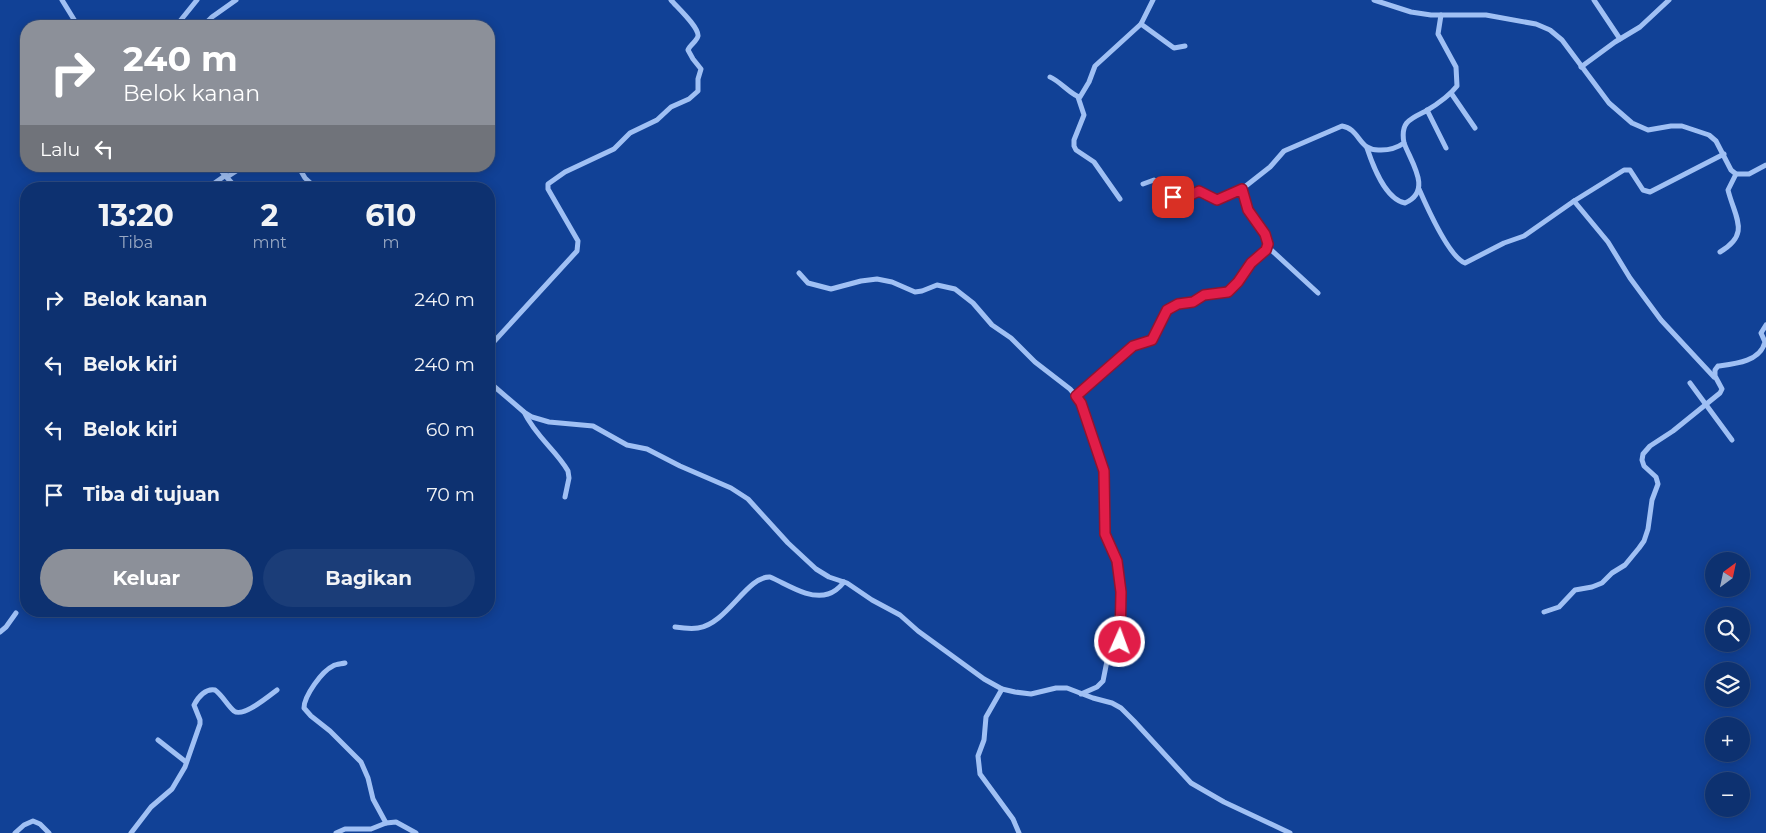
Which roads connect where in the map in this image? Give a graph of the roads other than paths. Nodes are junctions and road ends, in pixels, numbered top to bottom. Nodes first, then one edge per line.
1 (62, 0) edge
2 (197, 0) edge
3 (236, 0) edge
4 (671, 0) edge
5 (1153, 0) edge
6 (1374, 0) edge
7 (1594, 0) edge
8 (1669, 0) edge
9 (1440, 17) junction
10 (74, 20) edge
11 (181, 20) edge
12 (209, 20) edge
13 (1141, 24) junction
14 (1620, 39) junction
15 (1185, 46) dead end
16 (1581, 67) junction
17 (1050, 77) dead end
18 (1451, 93) junction
19 (1078, 97) junction
20 (1427, 110) junction
21 (1475, 128) dead end
22 (1404, 143) junction
23 (1367, 148) junction
24 (1446, 148) dead end
25 (1724, 154) junction
26 (1766, 165) edge
27 (222, 172) edge
28 (233, 172) edge
29 (302, 172) edge
30 (1736, 174) junction
31 (226, 176) junction
32 (217, 182) edge
33 (231, 182) edge
34 (309, 182) edge
35 (1143, 184) dead end
36 (1242, 189) junction
37 (1419, 189) junction
38 (1120, 199) dead end
39 (1574, 201) junction
40 (1268, 247) junction
41 (1720, 252) dead end
42 (799, 273) dead end
43 (1318, 293) dead end
44 (1766, 325) edge
45 (495, 340) edge
46 (1717, 380) junction
47 (1690, 383) dead end
48 (495, 387) edge
49 (1076, 396) junction
50 (1705, 404) junction
51 (524, 412) junction
52 (1732, 440) dead end
53 (565, 497) dead end
54 (844, 582) junction
55 (1544, 612) dead end
56 (16, 613) dead end
57 (675, 627) dead end
58 (0, 632) edge
59 (345, 664) dead end
60 (1002, 689) junction
61 (277, 690) dead end
62 (1081, 694) junction
63 (158, 740) dead end
64 (186, 762) junction
65 (386, 824) junction
66 (16, 833) edge
67 (49, 833) edge
68 (131, 833) edge
69 (336, 833) edge
70 (416, 833) edge
71 (1019, 833) edge
72 (1290, 833) edge

1 - 10 street
2 - 11 street
3 - 12 street
4 - 45 street
5 - 13 street
6 - 9 street
7 - 14 street
8 - 14 street
9 - 16 street
9 - 18 street
13 - 15 street
13 - 19 street
14 - 16 street
16 - 25 street
17 - 19 street
18 - 20 street
18 - 21 street
19 - 38 street
20 - 22 street
20 - 24 street
22 - 23 street
22 - 37 street
23 - 36 street
23 - 37 street
25 - 30 street
25 - 39 street
26 - 30 street
27 - 31 street
28 - 31 street
29 - 34 street
30 - 41 street
31 - 32 street
31 - 33 street
35 - 36 street
36 - 40 street
37 - 39 street
39 - 46 street
40 - 43 street
40 - 49 street
42 - 49 street
44 - 46 street
46 - 50 street
47 - 50 street
48 - 51 street
49 - 62 street
50 - 52 street
50 - 55 street
51 - 53 street
51 - 54 street
54 - 57 street
54 - 60 street
56 - 58 street
59 - 65 street
60 - 62 street
60 - 71 street
61 - 64 street
62 - 72 street
63 - 64 street
64 - 68 street
65 - 69 street
65 - 70 street
66 - 67 street

